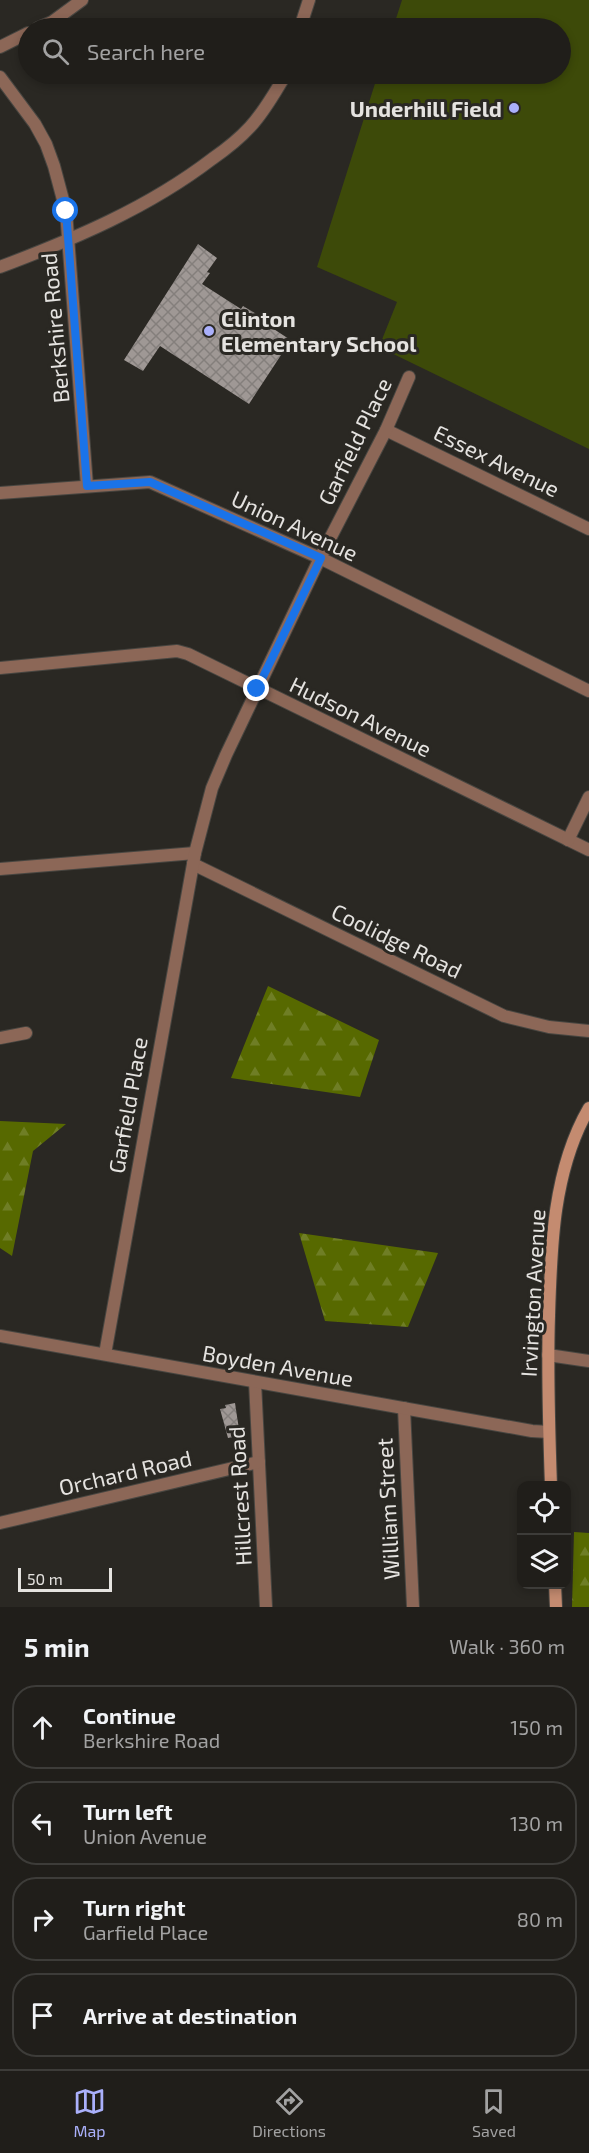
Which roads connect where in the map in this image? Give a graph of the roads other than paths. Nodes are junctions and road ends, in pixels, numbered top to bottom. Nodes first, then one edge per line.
1 (82, 0) edge
2 (309, 0) edge
3 (57, 18) edge
4 (303, 18) edge
5 (18, 38) edge
6 (0, 47) edge
7 (0, 77) edge
8 (280, 84) edge
9 (68, 241) junction
10 (0, 267) edge
11 (409, 377) dead end
12 (386, 430) junction
13 (87, 486) junction
14 (0, 493) edge
15 (589, 529) edge
16 (321, 558) junction
17 (0, 668) edge
18 (257, 689) junction
19 (589, 691) edge
20 (589, 797) edge
21 (568, 840) junction
22 (589, 850) edge
23 (194, 859) junction
24 (0, 869) edge
25 (589, 1031) edge
26 (26, 1033) dead end
27 (0, 1038) edge
28 (589, 1108) edge
29 (0, 1336) edge
30 (105, 1354) junction
31 (548, 1354) junction
32 (589, 1361) edge
33 (255, 1382) junction
34 (404, 1408) junction
35 (549, 1432) junction
36 (259, 1462) junction
37 (551, 1481) edge
38 (0, 1523) edge
39 (555, 1589) edge
40 (266, 1607) edge
41 (413, 1607) edge
42 (556, 1607) edge

1 - 3 street
2 - 4 street
5 - 6 street
7 - 9 street, Berkshire Road
8 - 9 street
9 - 10 street
9 - 13 street, Berkshire Road
11 - 12 street, Garfield Place
12 - 15 street, Essex Avenue
12 - 16 street, Garfield Place
13 - 14 street, Union Avenue
13 - 16 street, Union Avenue
16 - 18 street, Garfield Place
16 - 19 street, Union Avenue
17 - 18 street, Hudson Avenue
18 - 21 street, Hudson Avenue
18 - 23 street, Garfield Place
20 - 21 street
21 - 22 street, Hudson Avenue
23 - 24 street
23 - 25 street, Coolidge Road
23 - 30 street, Garfield Place
26 - 27 street
28 - 31 main road, Irvington Avenue
29 - 30 street, Boyden Avenue
30 - 33 street, Boyden Avenue
31 - 32 street
31 - 35 main road, Irvington Avenue
33 - 34 street, Boyden Avenue
33 - 36 street, Hillcrest Road
34 - 35 street, Boyden Avenue
34 - 41 street, William Street
35 - 37 main road, Irvington Avenue
36 - 38 street, Orchard Road
36 - 40 street, Hillcrest Road
39 - 42 main road

